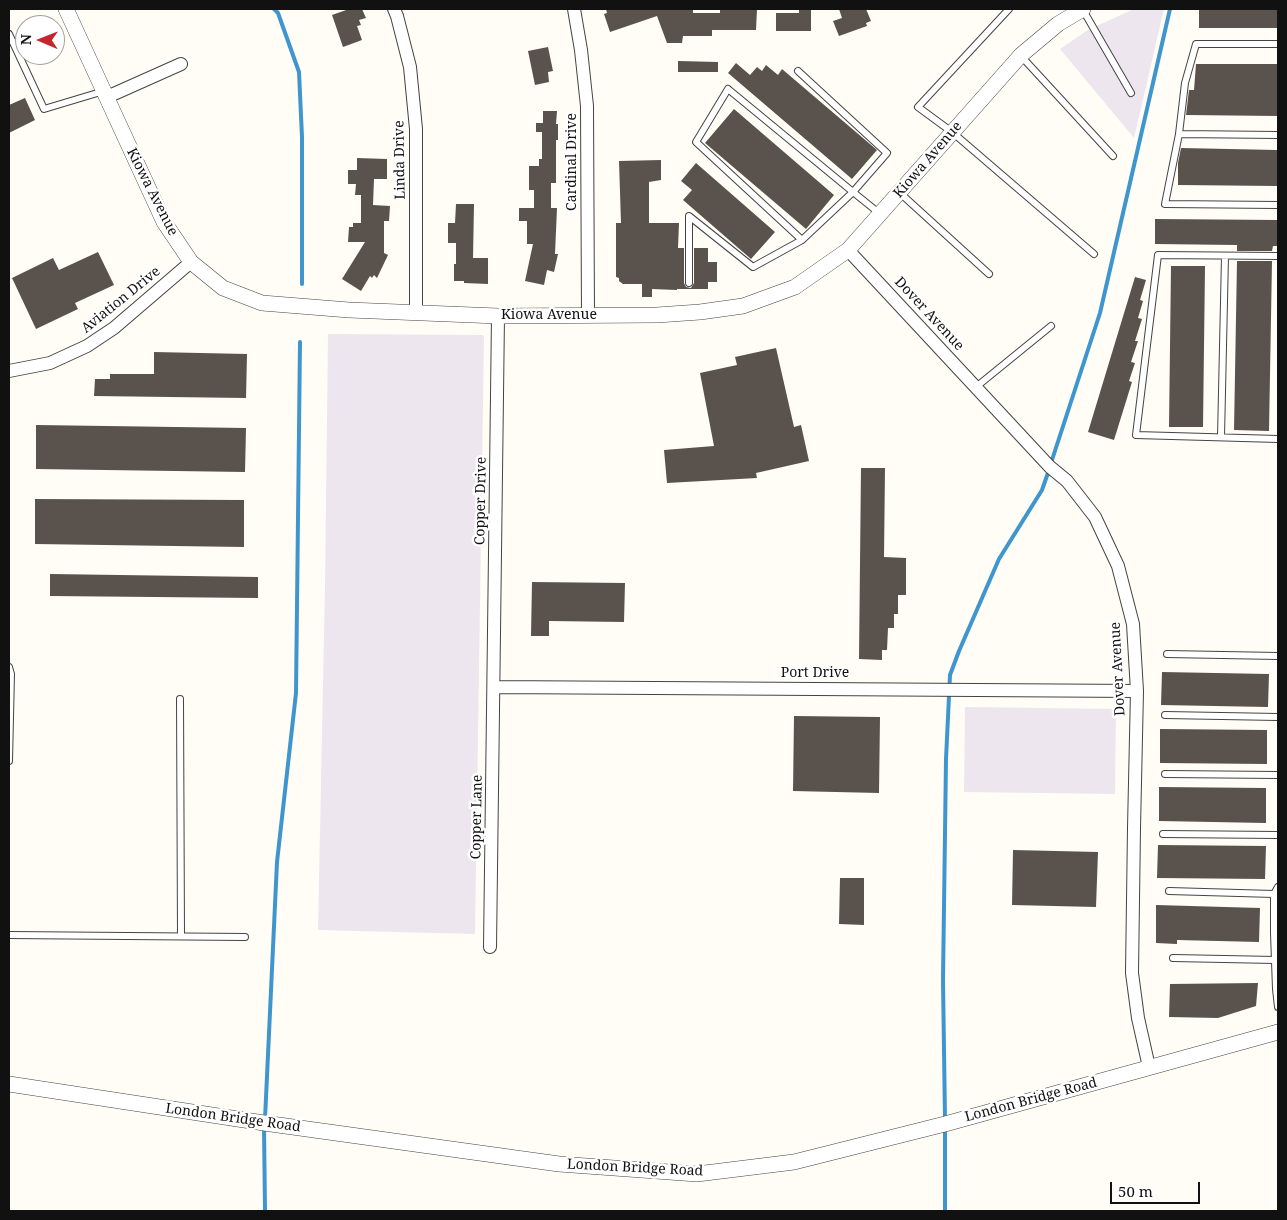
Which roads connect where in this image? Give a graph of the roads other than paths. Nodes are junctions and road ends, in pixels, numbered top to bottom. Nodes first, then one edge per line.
1 (66, 9) edge
2 (394, 9) edge
3 (574, 9) edge
4 (1008, 9) edge
5 (1082, 9) edge
6 (9, 34) edge
7 (1278, 44) edge
8 (1020, 55) junction
9 (181, 64) dead end
10 (798, 71) dead end
11 (1132, 93) dead end
12 (105, 94) junction
13 (952, 132) junction
14 (1178, 134) junction
15 (1278, 135) edge
16 (1113, 156) dead end
17 (853, 192) junction
18 (899, 192) junction
19 (1278, 205) edge
20 (880, 214) junction
21 (802, 240) junction
22 (848, 250) junction
23 (1094, 254) dead end
24 (1225, 256) junction
25 (1278, 256) edge
26 (191, 262) junction
27 (989, 274) dead end
28 (689, 283) dead end
29 (416, 313) junction
30 (588, 315) junction
31 (498, 316) junction
32 (1051, 326) dead end
33 (9, 371) edge
34 (976, 387) junction
35 (1222, 437) junction
36 (1278, 438) edge
37 (1167, 654) dead end
38 (1278, 656) edge
39 (9, 667) edge
40 (494, 686) junction
41 (1137, 691) junction
42 (180, 699) dead end
43 (1165, 715) dead end
44 (1278, 717) edge
45 (9, 752) edge
46 (9, 761) edge
47 (1165, 774) dead end
48 (1278, 775) edge
49 (1163, 834) dead end
50 (1278, 835) edge
51 (1278, 887) edge
52 (1168, 891) dead end
53 (1274, 894) junction
54 (9, 935) edge
55 (181, 936) junction
56 (245, 937) dead end
57 (490, 947) dead end
58 (1173, 958) dead end
59 (1275, 960) junction
60 (1278, 1007) edge
61 (1278, 1032) edge
62 (1149, 1068) junction
63 (9, 1084) edge

1 - 12 street, Kiowa Avenue
2 - 29 street, Linda Drive
3 - 30 street, Cardinal Drive
4 - 13 lane
5 - 8 street, Kiowa Avenue
5 - 11 lane
6 - 12 lane
7 - 14 lane
8 - 13 street, Kiowa Avenue
8 - 16 lane
9 - 12 street
10 - 17 lane
12 - 26 street, Kiowa Avenue
13 - 18 street, Kiowa Avenue
13 - 23 lane
14 - 15 lane
14 - 19 lane
17 - 20 lane
17 - 21 lane
17 - 21 lane
18 - 20 street, Kiowa Avenue
18 - 27 lane
20 - 22 street, Kiowa Avenue
21 - 28 lane
22 - 30 street, Kiowa Avenue
22 - 34 street, Dover Avenue
24 - 25 lane
24 - 35 lane
24 - 35 lane
26 - 29 street, Kiowa Avenue
26 - 33 street, Aviation Drive
29 - 31 street, Kiowa Avenue
30 - 31 street, Kiowa Avenue
31 - 40 street, Copper Drive
32 - 34 lane
34 - 41 street, Dover Avenue
35 - 36 lane
37 - 38 lane
39 - 45 lane
40 - 41 street, Port Drive
40 - 57 street, Copper Lane
41 - 62 street, Dover Avenue
42 - 55 lane
43 - 44 lane
45 - 46 lane
47 - 48 lane
49 - 50 lane
51 - 53 lane
52 - 53 lane
53 - 59 lane
54 - 55 lane
55 - 56 lane
58 - 59 lane
59 - 60 lane
61 - 62 street, London Bridge Road
62 - 63 street, London Bridge Road

